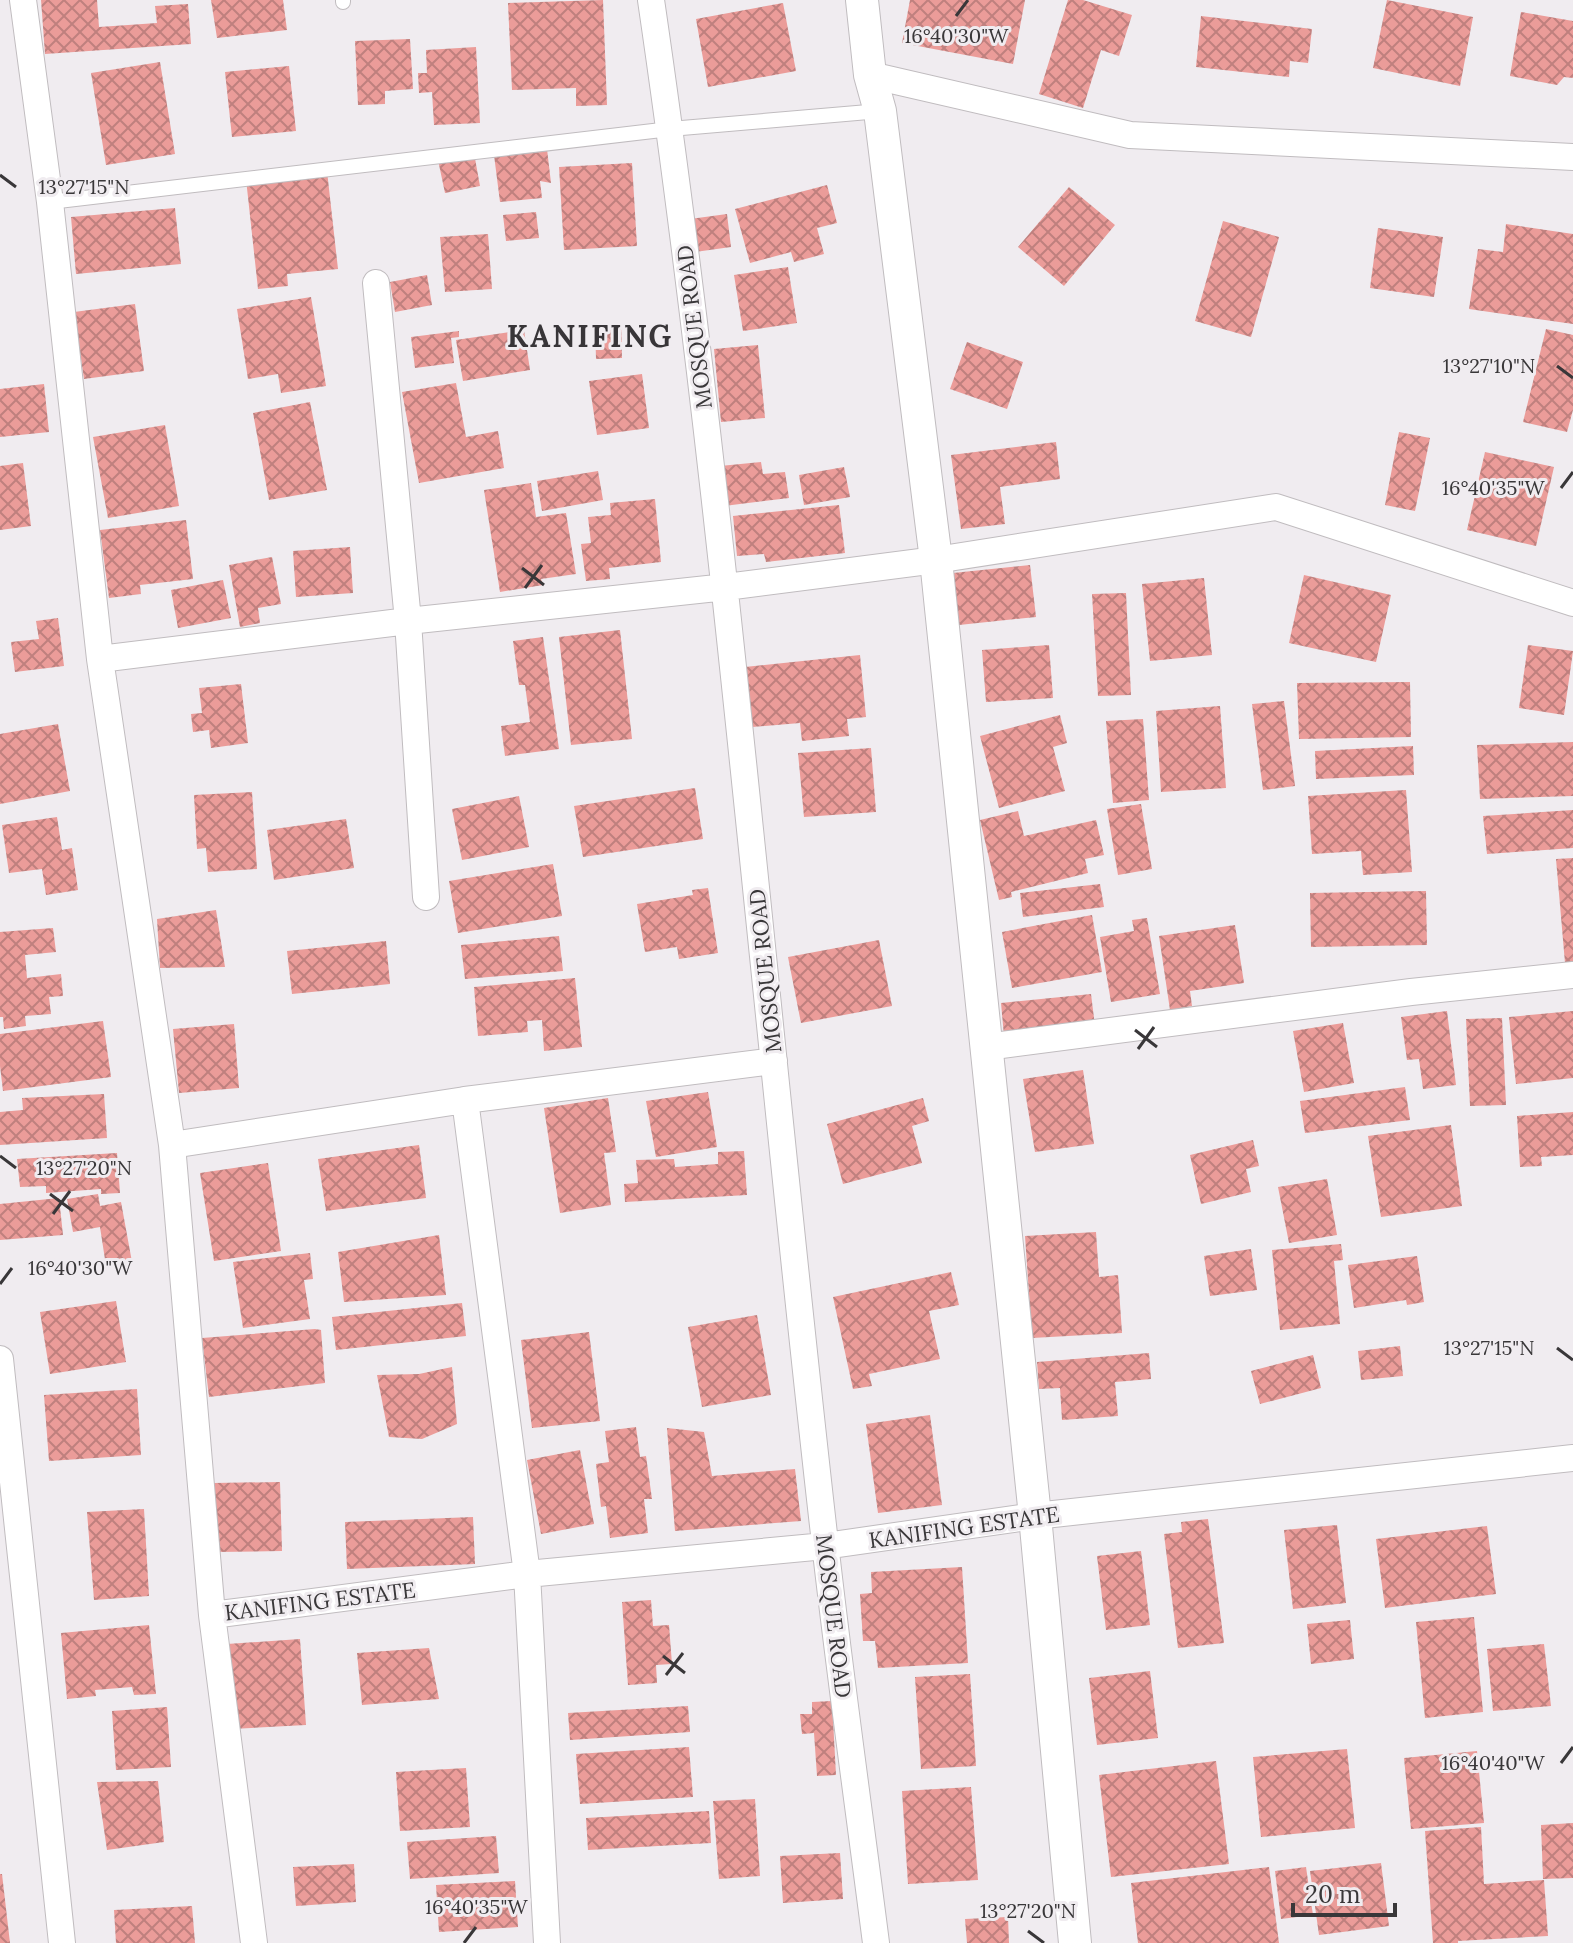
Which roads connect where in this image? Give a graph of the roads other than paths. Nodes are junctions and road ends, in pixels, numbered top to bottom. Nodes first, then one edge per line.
1 (23, 0) edge
2 (651, 0) edge
3 (862, 0) edge
4 (870, 75) junction
5 (880, 111) junction
6 (670, 129) junction
7 (1573, 157) edge
8 (50, 202) junction
9 (376, 283) dead end
10 (936, 560) junction
11 (726, 587) junction
12 (1573, 603) edge
13 (408, 621) junction
14 (100, 659) junction
15 (426, 897) dead end
16 (1573, 975) edge
17 (986, 1047) junction
18 (774, 1061) junction
19 (465, 1100) junction
20 (172, 1145) junction
21 (0, 1359) edge
22 (5, 1446) edge
23 (1573, 1458) edge
24 (1035, 1516) junction
25 (825, 1546) junction
26 (527, 1574) junction
27 (212, 1615) junction
28 (62, 1943) edge
29 (254, 1943) edge
30 (547, 1943) edge
31 (876, 1943) edge
32 (1075, 1943) edge

1 - 8 street
2 - 6 street, MOSQUE ROAD
3 - 4 street
4 - 5 street
4 - 7 street
5 - 6 lane
5 - 10 street
6 - 8 lane
6 - 11 street, MOSQUE ROAD
8 - 14 street
9 - 13 street
10 - 11 street
10 - 12 street
10 - 17 street
11 - 13 street
11 - 18 street, MOSQUE ROAD
13 - 14 street
13 - 15 street
14 - 20 street
16 - 17 street
17 - 24 street
18 - 19 street
18 - 25 street, MOSQUE ROAD
19 - 20 street
19 - 26 street
20 - 27 street
21 - 22 street
22 - 28 street
23 - 24 street, KANIFING ESTATE
24 - 25 street, KANIFING ESTATE
24 - 32 street
25 - 26 street, KANIFING ESTATE
25 - 31 street, MOSQUE ROAD
26 - 27 street, KANIFING ESTATE
26 - 30 street
27 - 29 street

